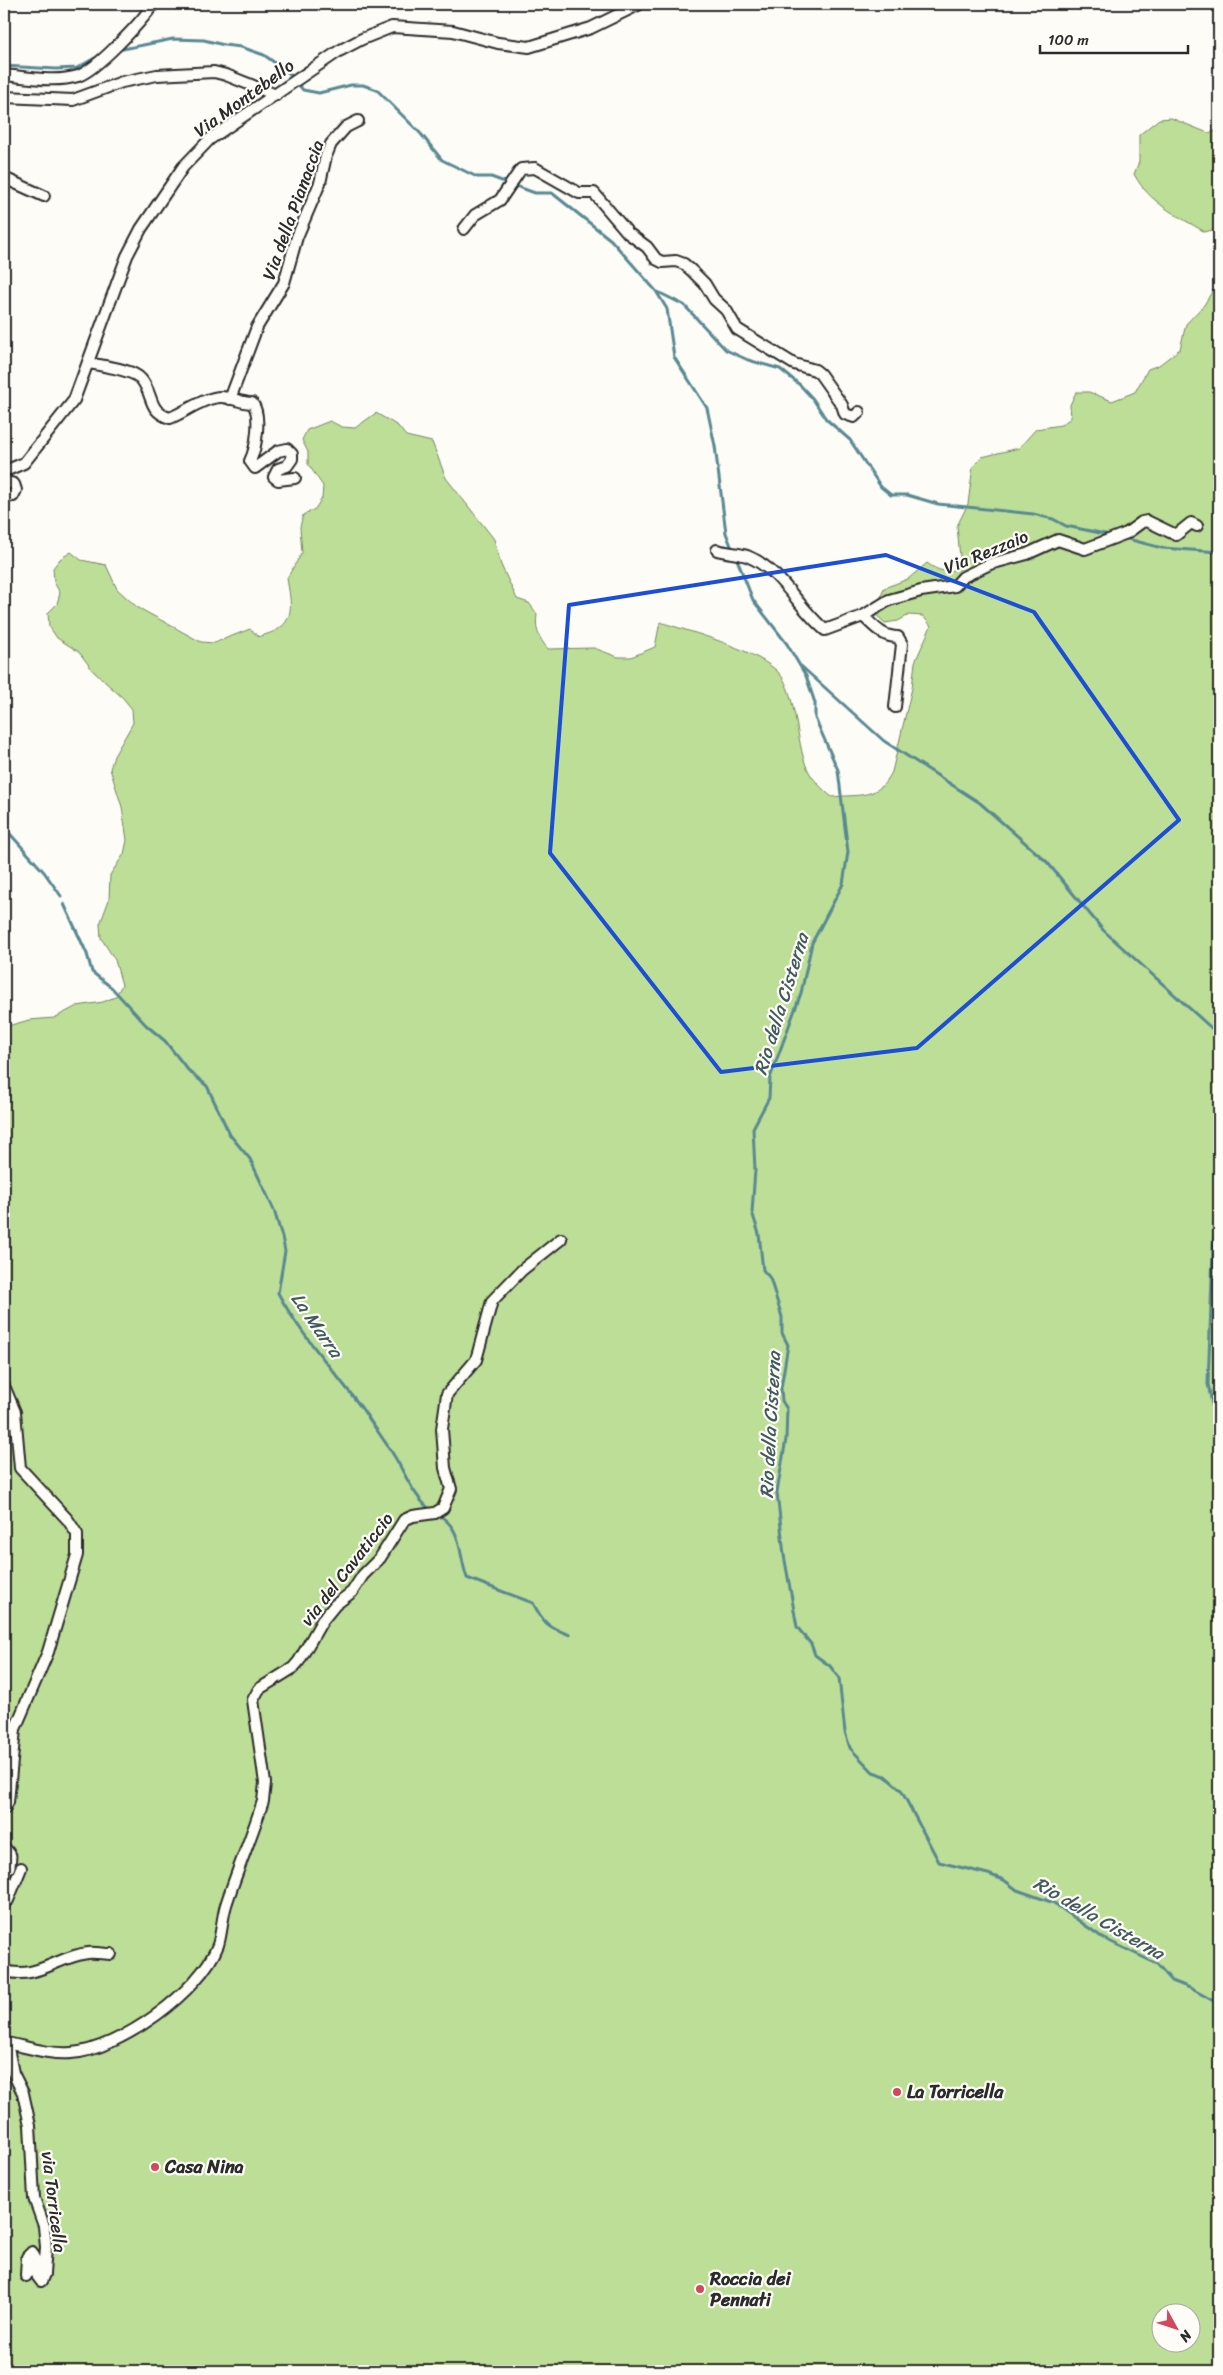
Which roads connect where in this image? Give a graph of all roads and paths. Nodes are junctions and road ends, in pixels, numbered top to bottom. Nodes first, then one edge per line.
1 (153, 4) edge
2 (640, 4) edge
3 (4, 75) edge
4 (276, 95) junction
5 (4, 97) edge
6 (358, 121) dead end
7 (4, 178) edge
8 (44, 196) dead end
9 (464, 229) dead end
10 (89, 363) junction
11 (230, 399) junction
12 (859, 412) dead end
13 (4, 468) edge
14 (295, 478) dead end
15 (4, 481) edge
16 (4, 497) edge
17 (1197, 526) dead end
18 (722, 552) dead end
19 (863, 616) junction
20 (895, 707) dead end
21 (561, 1239) dead end
22 (4, 1386) edge
23 (4, 1810) edge
24 (4, 1851) edge
25 (4, 1868) edge
26 (21, 1868) dead end
27 (4, 1900) edge
28 (111, 1954) dead end
29 (4, 1971) edge
30 (6, 2042) edge
31 (26, 2276) dead end

1 - 3 street
2 - 4 street, Via Montebello
4 - 5 street
4 - 10 street, Via Montebello
6 - 11 street, Via della Pianaccia
7 - 8 street
9 - 12 street
10 - 11 street
10 - 13 street, Via Montebello
11 - 14 street
15 - 16 street
17 - 19 street, Via Rezzaio
18 - 19 street
19 - 20 street
21 - 30 street, via del Cavaticcio
22 - 23 street
24 - 25 street
26 - 27 street
28 - 29 street
30 - 31 street, via Torricella

